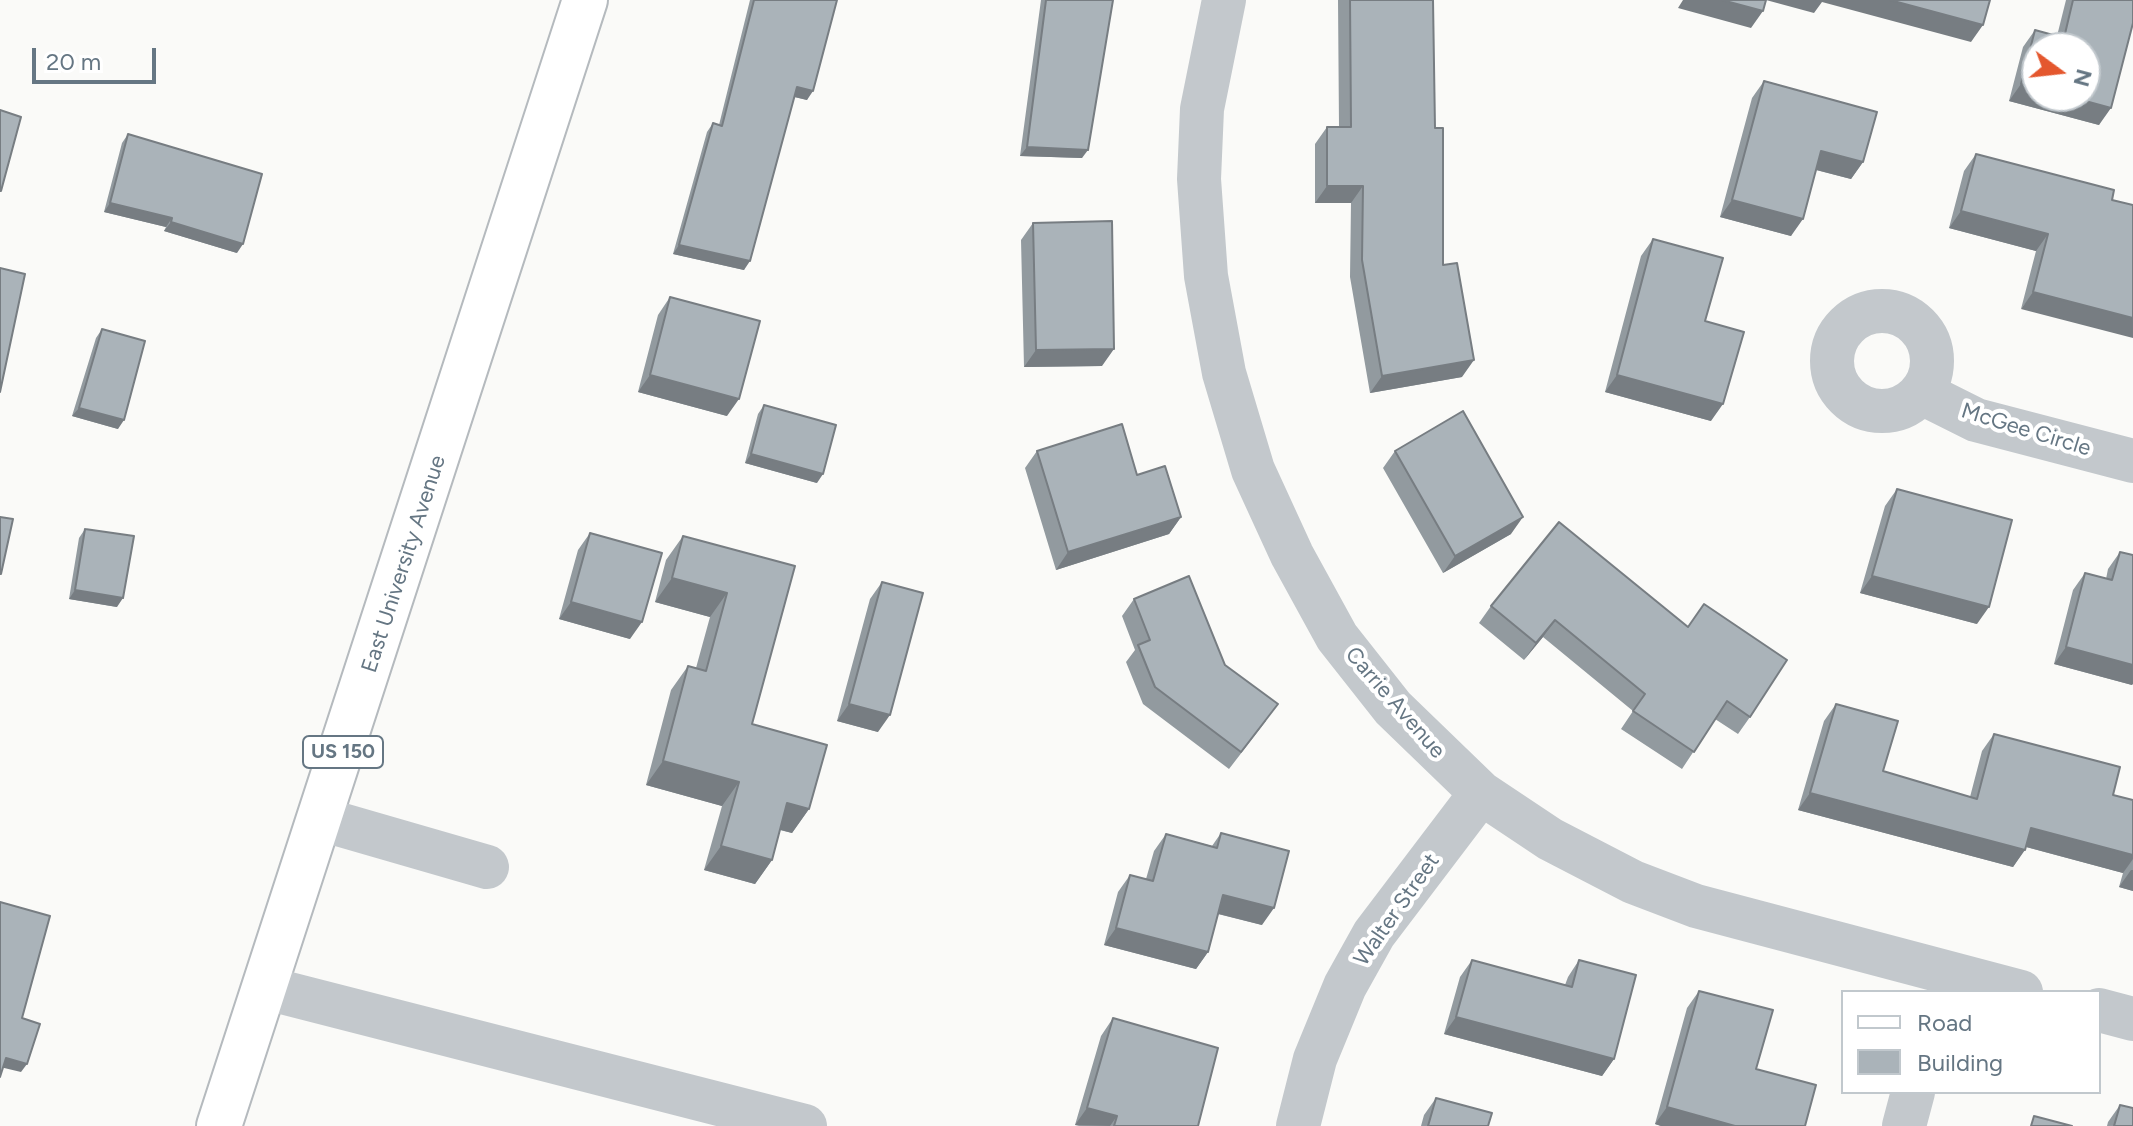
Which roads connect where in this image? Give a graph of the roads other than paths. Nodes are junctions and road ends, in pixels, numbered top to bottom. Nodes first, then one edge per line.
1 (585, 0) edge
2 (1224, 0) edge
3 (1922, 393) dead end
4 (2133, 461) edge
5 (1481, 793) junction
6 (321, 819) junction
7 (487, 867) dead end
8 (1940, 983) edge
9 (266, 988) junction
10 (2003, 990) edge
11 (2101, 1011) edge
12 (2133, 1019) edge
13 (1912, 1094) edge
14 (219, 1126) edge
15 (805, 1126) edge
16 (1298, 1126) edge
17 (1904, 1126) edge

1 - 6 main road, East University Avenue / US 150
2 - 5 street, Carrie Avenue
3 - 4 street, McGee Circle
5 - 8 street, Carrie Avenue
5 - 16 street, Walter Street
6 - 7 street
6 - 9 main road, East University Avenue / US 150
8 - 10 street, Carrie Avenue
9 - 14 main road, East University Avenue / US 150
9 - 15 street
11 - 12 street
13 - 17 street

